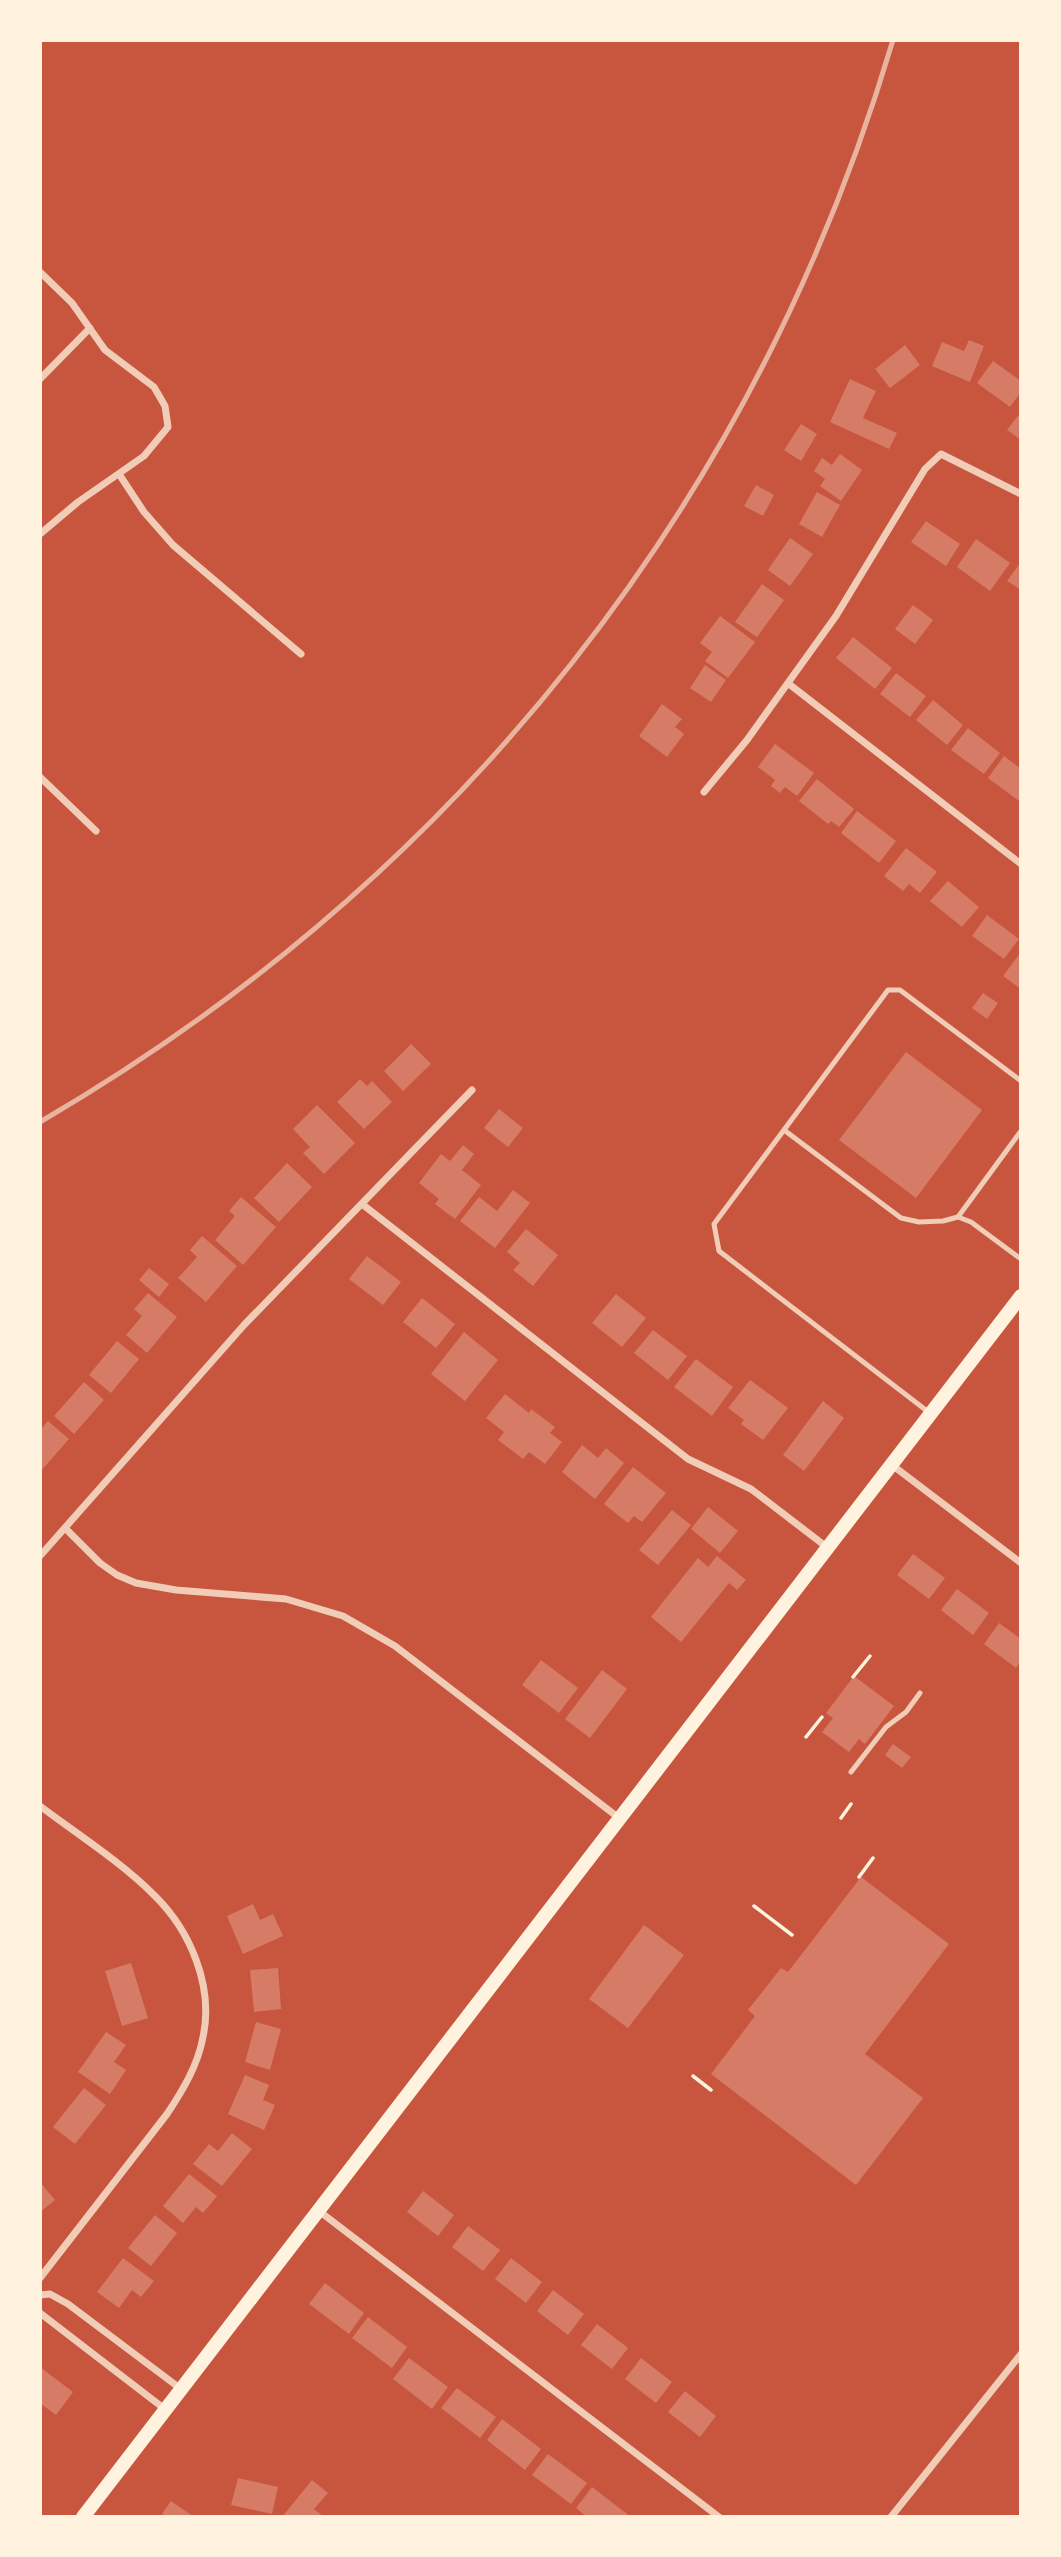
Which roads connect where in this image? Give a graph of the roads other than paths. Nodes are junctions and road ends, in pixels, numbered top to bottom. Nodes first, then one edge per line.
1 (40, 272) edge
2 (90, 328) junction
3 (40, 379) edge
4 (119, 474) junction
5 (1021, 495) edge
6 (40, 534) edge
7 (301, 654) dead end
8 (789, 684) junction
9 (40, 777) edge
10 (704, 792) dead end
11 (96, 831) dead end
12 (1021, 864) edge
13 (1021, 1081) edge
14 (472, 1090) dead end
15 (784, 1130) junction
16 (1021, 1131) edge
17 (362, 1204) junction
18 (958, 1217) junction
19 (1021, 1259) edge
20 (1021, 1296) edge
21 (930, 1414) junction
22 (891, 1465) junction
23 (65, 1528) junction
24 (828, 1548) junction
25 (40, 1556) edge
26 (1021, 1563) edge
27 (920, 1693) dead end
28 (851, 1772) dead end
29 (40, 1806) edge
30 (620, 1818) junction
31 (319, 2211) junction
32 (40, 2278) edge
33 (40, 2295) edge
34 (40, 2313) edge
35 (1021, 2354) edge
36 (182, 2389) junction
37 (166, 2410) junction
38 (83, 2517) edge
39 (719, 2517) edge
40 (891, 2517) edge

1 - 2 street
2 - 3 street
2 - 4 street
4 - 6 street
4 - 7 street
5 - 8 street
8 - 10 street
8 - 12 street
9 - 11 street
13 - 15 lane
14 - 17 street
15 - 18 lane
15 - 21 lane
16 - 18 lane
17 - 23 street
17 - 24 street
18 - 19 lane
20 - 21 main road
21 - 22 main road
22 - 24 main road
22 - 26 street
23 - 25 street
23 - 30 street
24 - 30 main road
27 - 28 lane
29 - 32 street
30 - 31 main road
31 - 36 main road
31 - 39 street
33 - 36 street
34 - 37 street
35 - 40 street
36 - 37 main road
37 - 38 main road

